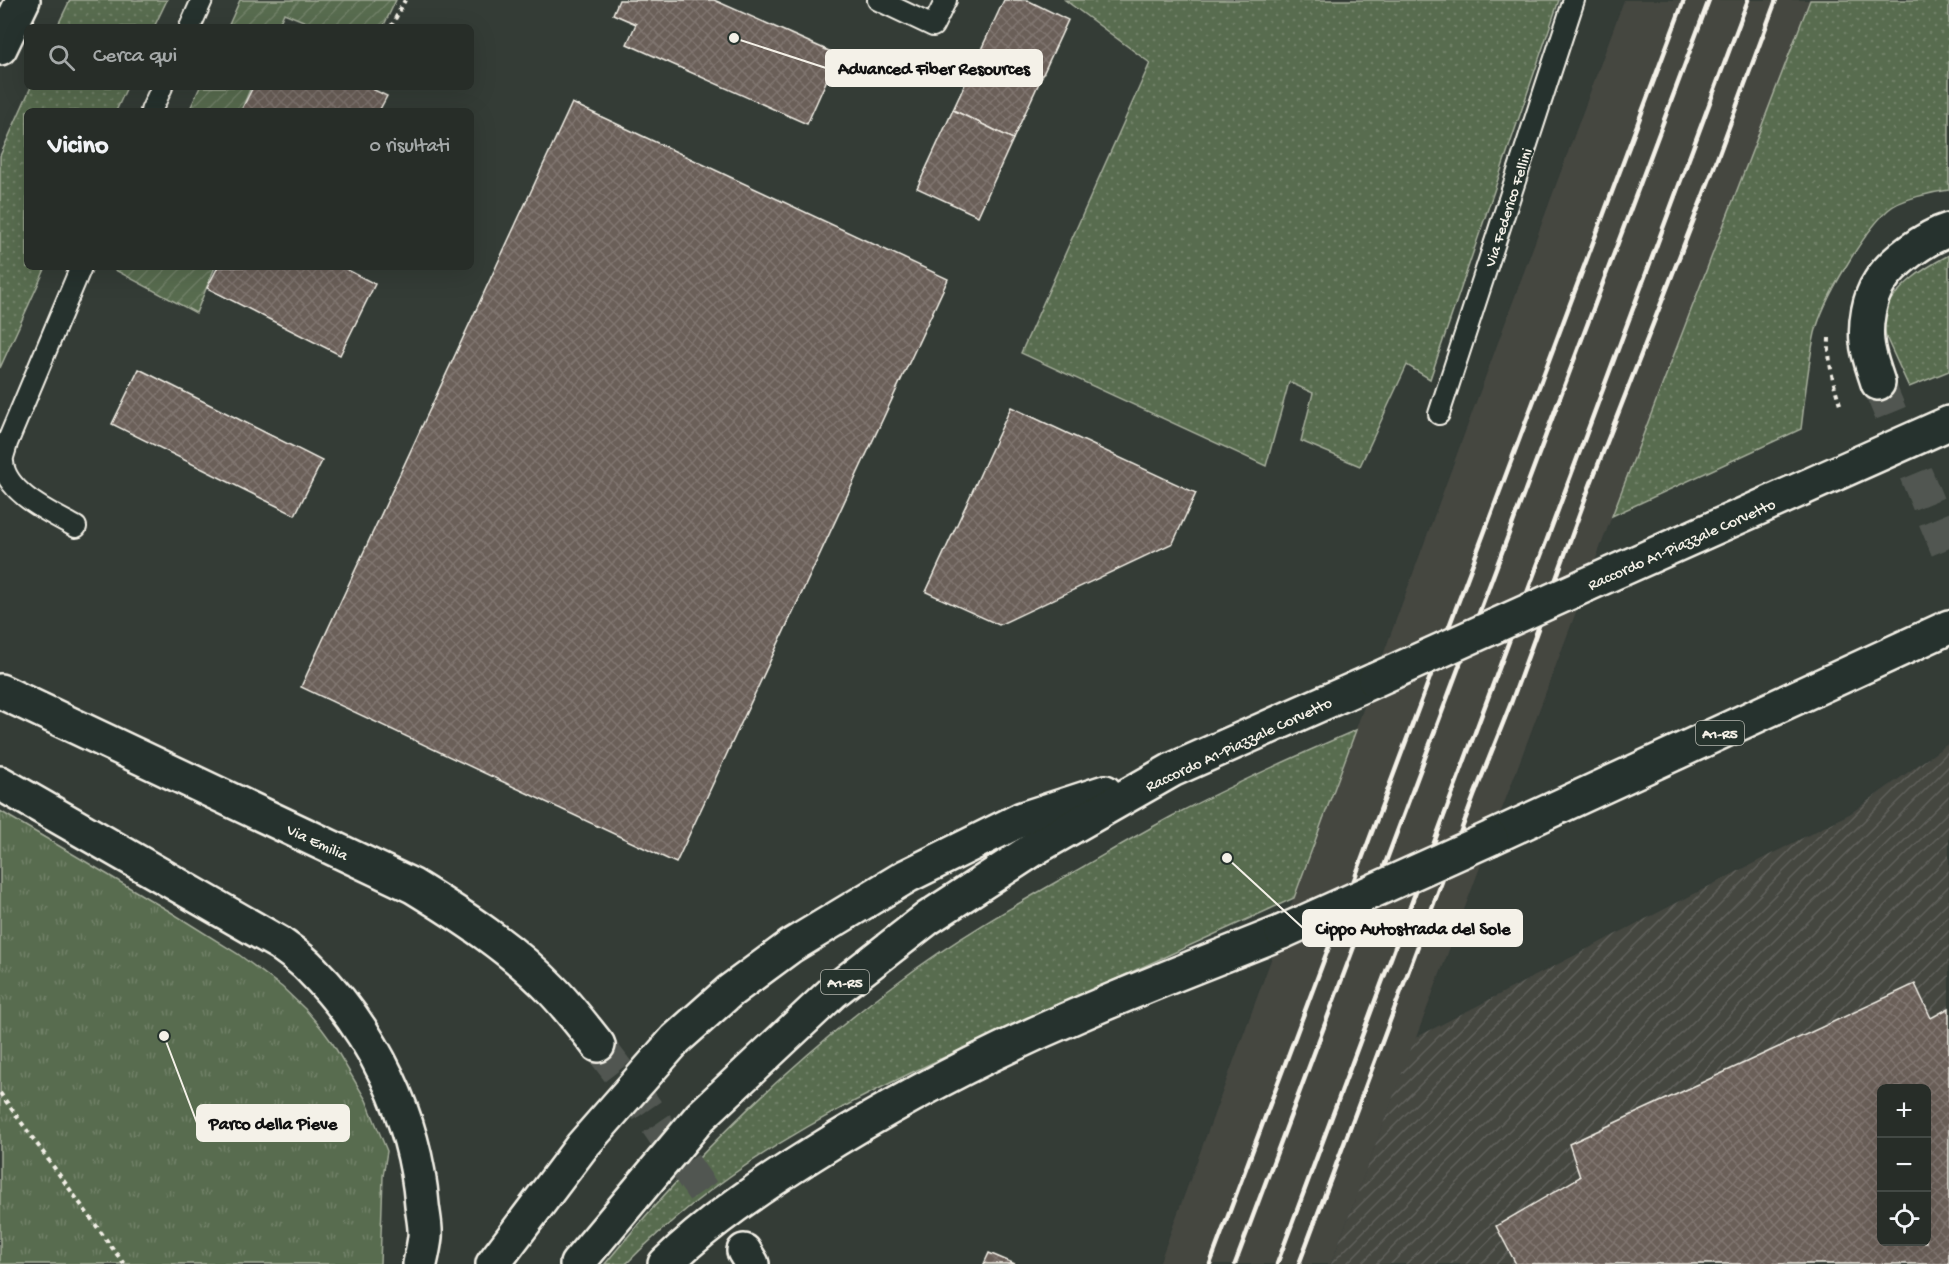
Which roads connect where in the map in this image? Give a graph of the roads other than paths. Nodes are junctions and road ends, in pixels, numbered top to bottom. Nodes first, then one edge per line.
1 (22, 0) edge
2 (202, 0) edge
3 (878, 0) edge
4 (946, 0) edge
5 (1574, 0) edge
6 (191, 24) edge
7 (0, 48) edge
8 (161, 90) edge
9 (152, 108) edge
10 (1949, 230) edge
11 (80, 270) edge
12 (1878, 383) tunnel mouth
13 (1439, 414) dead end
14 (1949, 423) edge
15 (76, 527) dead end
16 (1949, 627) edge
17 (0, 691) edge
18 (1172, 770) junction
19 (0, 783) edge
20 (598, 1045) tunnel mouth
21 (420, 1264) edge
22 (493, 1264) edge
23 (577, 1264) edge
24 (665, 1264) edge

1 - 7 main road
2 - 6 lane
3 - 4 lane
5 - 13 lane, Via Federico Fellini
8 - 9 lane
10 - 12 main road
11 - 15 lane
14 - 18 main road, Raccordo A1-Piazzale Corvetto / A1-R5, bridge
16 - 24 main road, A1-R5, bridge
17 - 20 main road, Via Emilia
18 - 22 main road
18 - 23 main road, Raccordo A1-Piazzale Corvetto / A1-R5
19 - 21 main road

